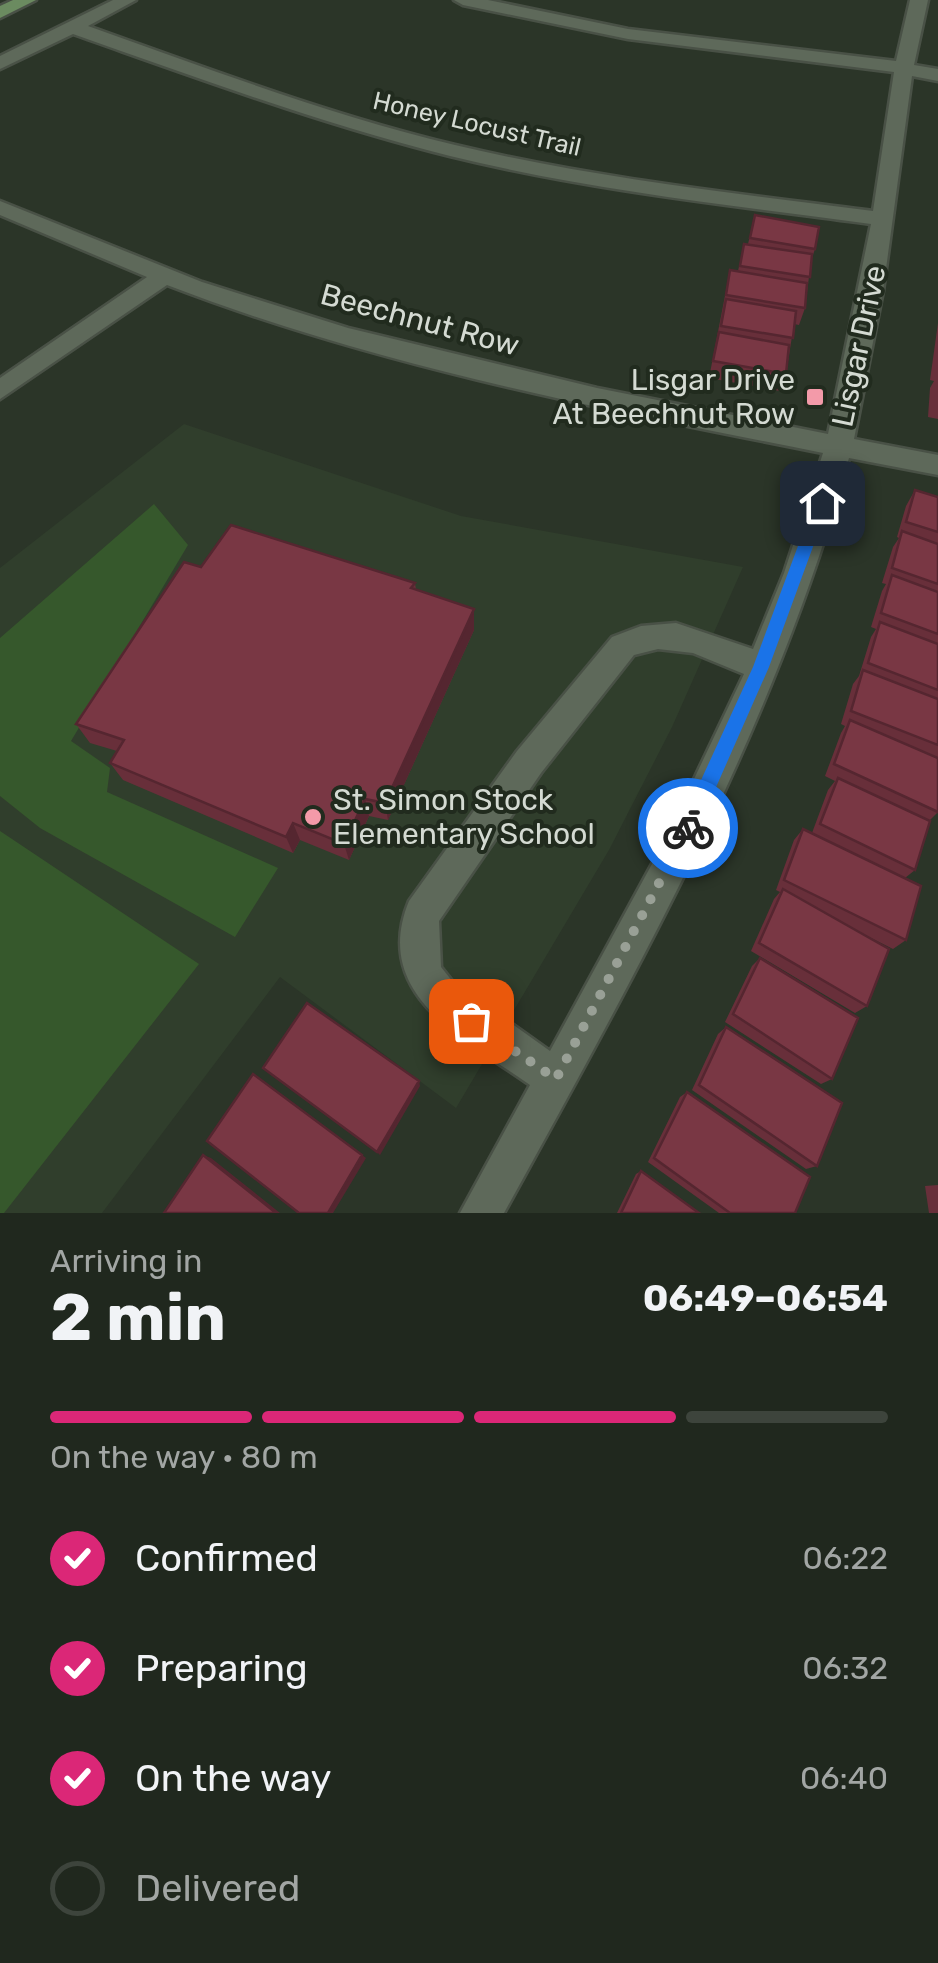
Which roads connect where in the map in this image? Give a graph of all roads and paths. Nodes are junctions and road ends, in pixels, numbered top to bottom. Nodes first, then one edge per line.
1 (27, 0) edge
2 (126, 0) edge
3 (463, 0) edge
4 (919, 0) edge
5 (0, 13) edge
6 (72, 28) junction
7 (0, 63) edge
8 (905, 68) junction
9 (938, 75) edge
10 (0, 207) edge
11 (883, 219) junction
12 (164, 276) junction
13 (0, 390) edge
14 (838, 446) junction
15 (938, 465) edge
16 (761, 667) junction
17 (556, 1079) junction
18 (480, 1213) edge

1 - 5 main road
2 - 6 street
3 - 8 street
4 - 8 street, Lisgar Drive
6 - 7 street
6 - 11 street, Honey Locust Trail
8 - 9 street
8 - 11 street, Lisgar Drive
10 - 12 street, Beechnut Row
11 - 14 street, Lisgar Drive
12 - 13 street
12 - 14 street, Beechnut Row
14 - 15 street, Beechnut Row
14 - 16 street, Lisgar Drive
16 - 17 street, Lisgar Drive
16 - 17 street
17 - 18 street, Lisgar Drive

